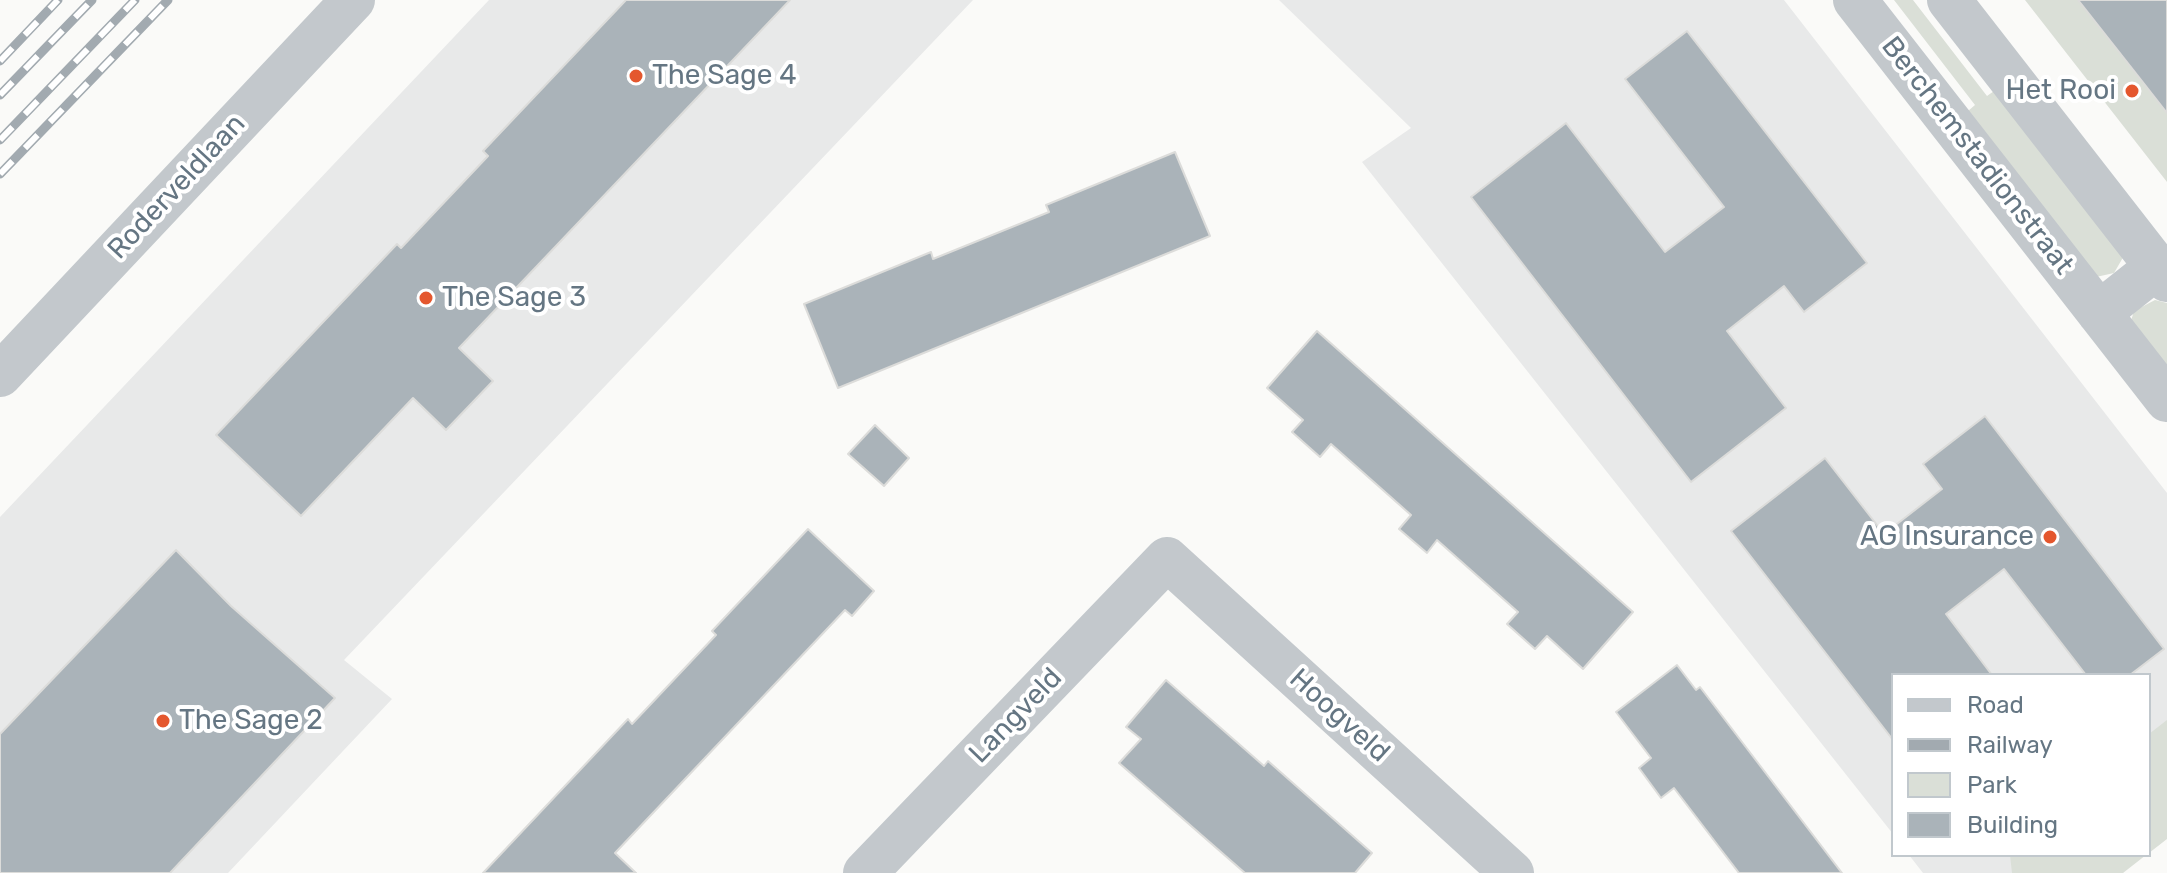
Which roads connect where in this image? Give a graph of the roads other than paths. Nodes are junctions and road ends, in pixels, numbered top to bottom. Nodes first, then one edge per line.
1 (353, 0) edge
2 (1855, 0) edge
3 (1949, 0) edge
4 (2162, 273) edge
5 (2099, 313) junction
6 (0, 375) edge
7 (2167, 400) edge
8 (1167, 559) joint
9 (865, 873) edge
10 (1512, 873) edge

1 - 6 street, Roderveldlaan
2 - 5 street, Berchemstadionstraat
3 - 4 street
4 - 5 street
5 - 7 street, Berchemstadionstraat
8 - 9 street, Langveld
8 - 10 street, Hoogveld

